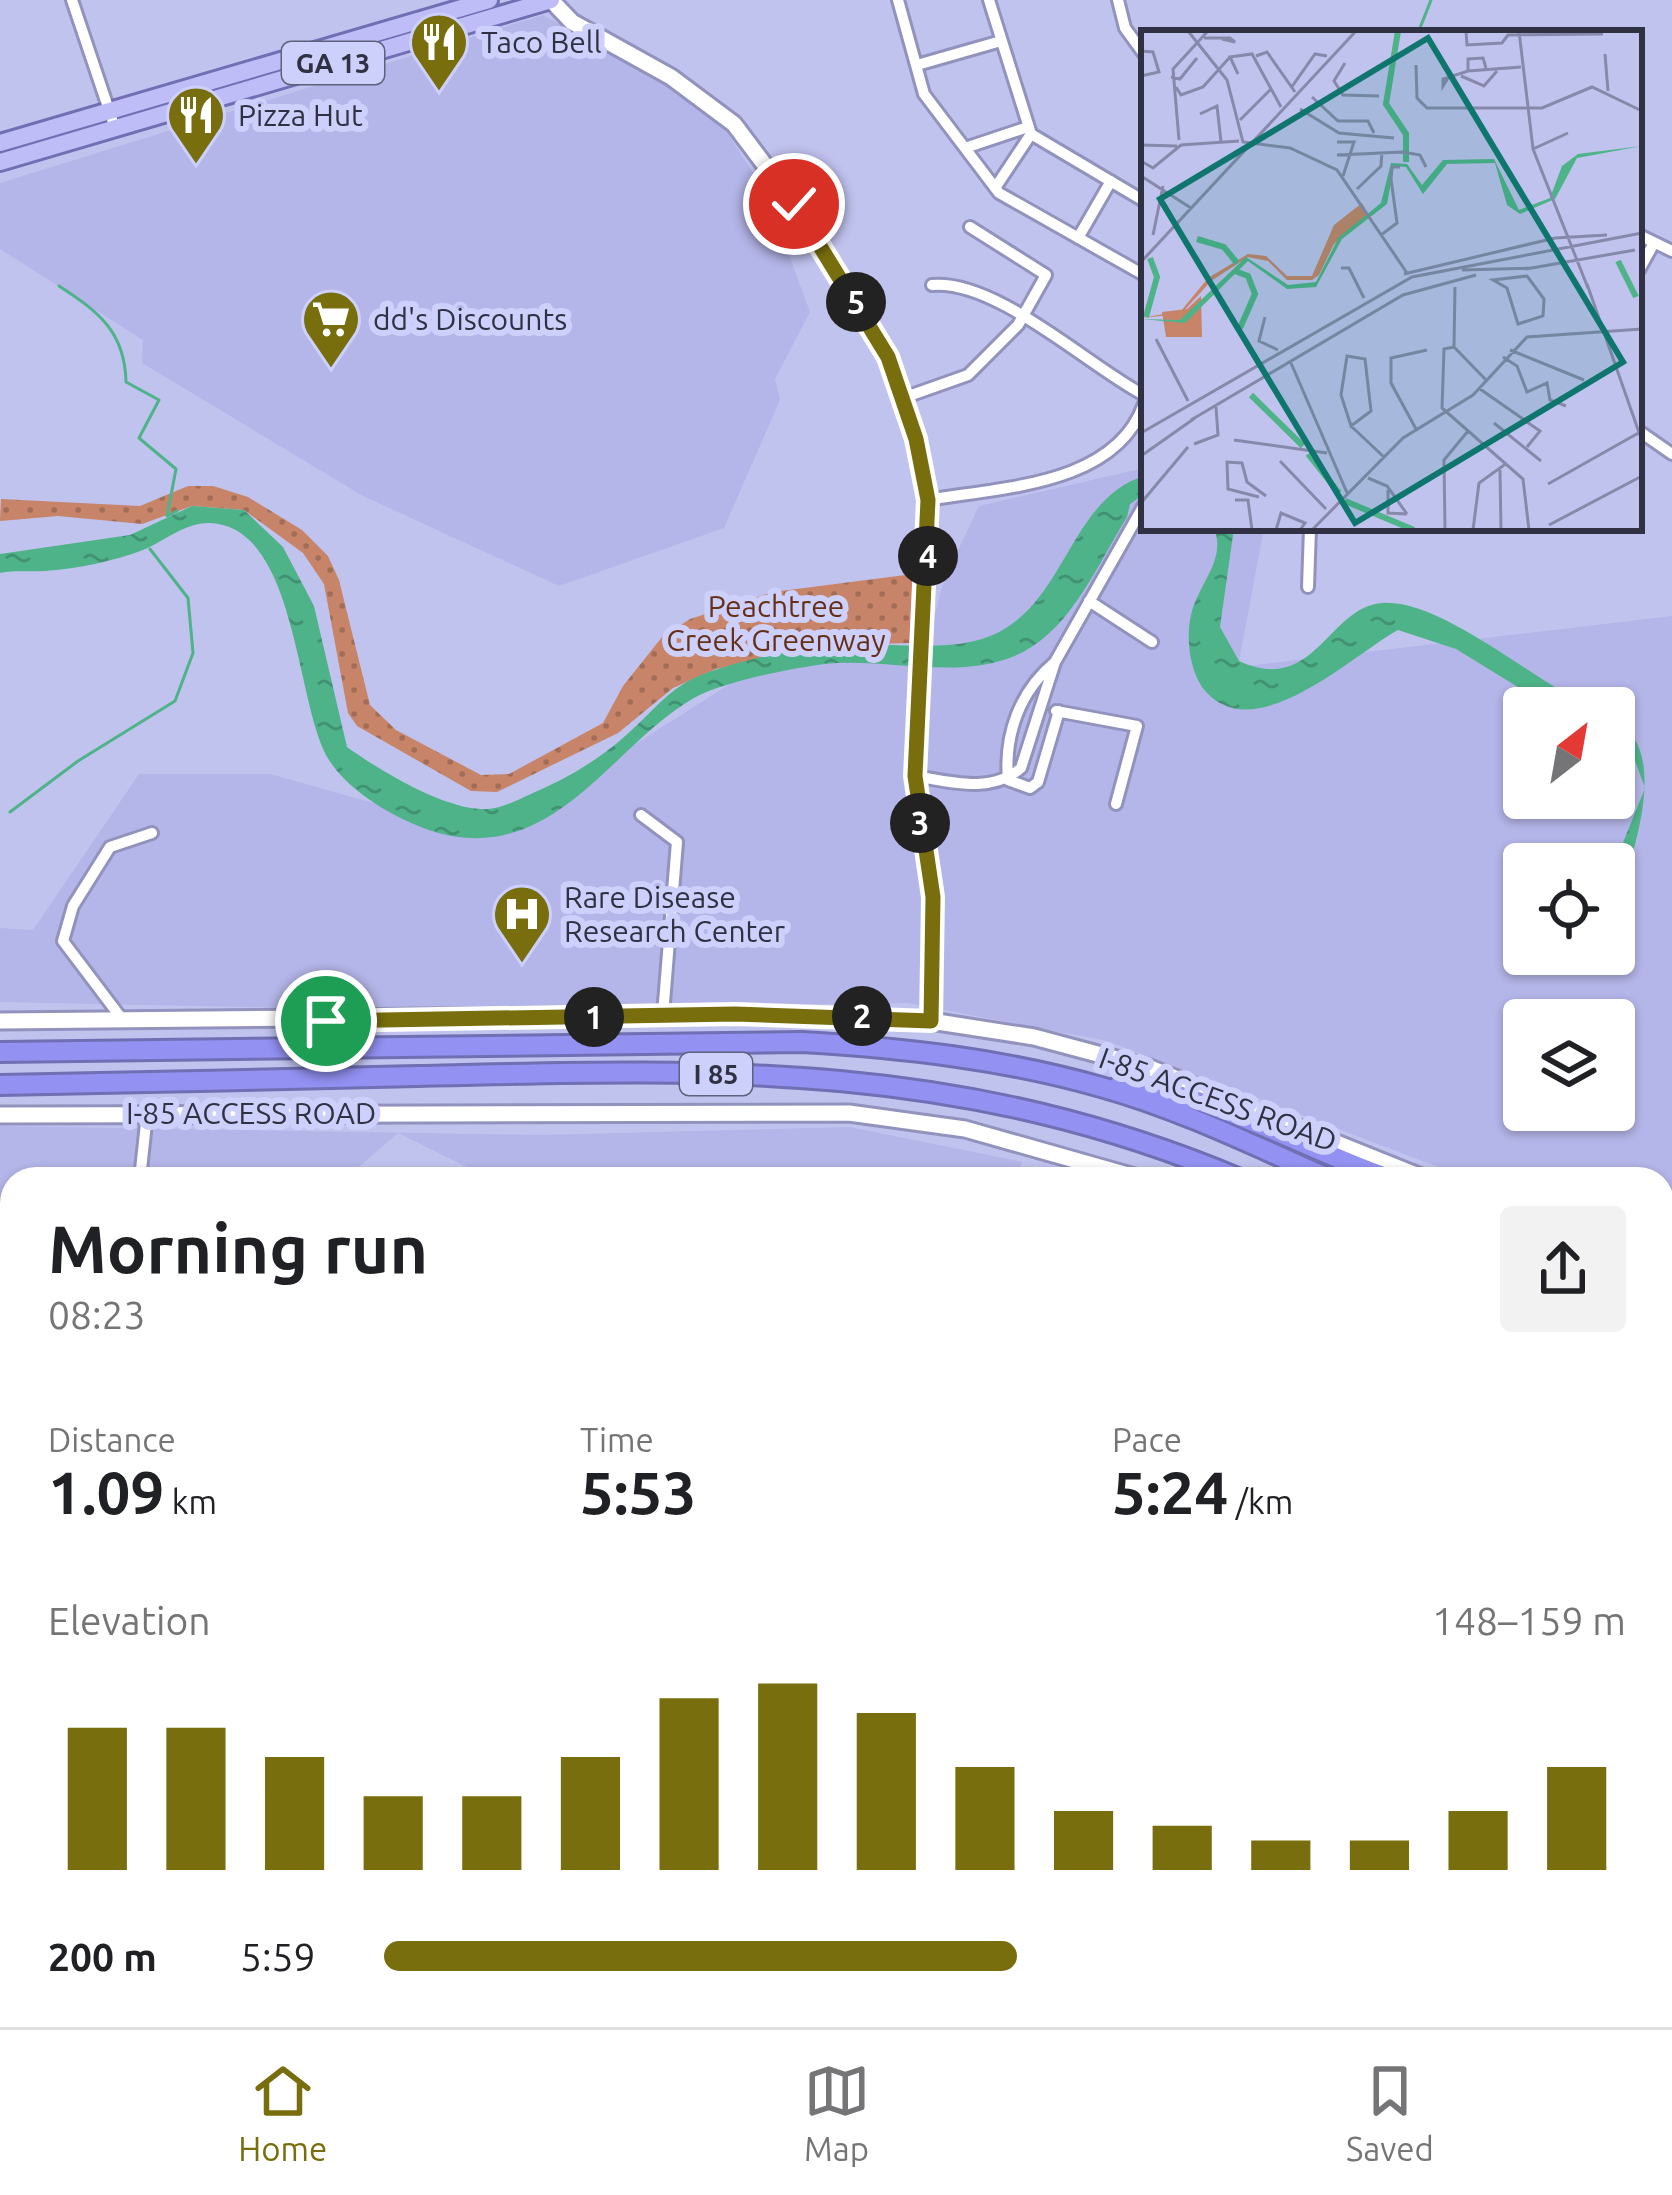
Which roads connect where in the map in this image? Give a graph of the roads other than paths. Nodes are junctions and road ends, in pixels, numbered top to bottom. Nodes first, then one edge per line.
1 (72, 0) edge
2 (489, 0) edge
3 (551, 0) edge
4 (898, 0) edge
5 (989, 0) edge
6 (1118, 0) edge
7 (1000, 41) junction
8 (1141, 50) edge
9 (917, 64) junction
10 (108, 109) junction
11 (115, 128) junction
12 (1029, 130) junction
13 (0, 142) edge
14 (965, 148) junction
15 (0, 162) edge
16 (1111, 181) junction
17 (995, 188) junction
18 (1141, 198) edge
19 (970, 227) dead end
20 (1642, 237) edge
21 (1078, 238) junction
22 (1654, 243) junction
23 (1672, 251) edge
24 (1642, 265) edge
25 (1141, 273) edge
26 (932, 285) dead end
27 (1022, 316) junction
28 (1141, 393) edge
29 (902, 398) junction
30 (1141, 413) edge
31 (1642, 433) edge
32 (1672, 454) edge
33 (928, 500) junction
34 (1141, 511) edge
35 (1310, 531) edge
36 (1308, 587) dead end
37 (1089, 602) junction
38 (1152, 642) dead end
39 (1054, 662) junction
40 (1041, 708) junction
41 (1059, 711) junction
42 (915, 776) junction
43 (1008, 780) junction
44 (1116, 804) dead end
45 (640, 815) dead end
46 (152, 833) dead end
47 (662, 1016) junction
48 (122, 1018) junction
49 (0, 1021) edge
50 (931, 1021) junction
51 (0, 1052) edge
52 (0, 1085) edge
53 (1106, 1088) junction
54 (0, 1114) edge
55 (147, 1114) junction
56 (1173, 1151) junction
57 (141, 1167) edge
58 (1100, 1167) edge
59 (1194, 1167) edge
60 (1211, 1167) edge
61 (1300, 1167) edge
62 (1361, 1167) edge
63 (1396, 1167) edge

1 - 10 street
2 - 10 main road, GA 13
3 - 11 main road, GA 13
3 - 29 main road
4 - 9 street
5 - 7 street
6 - 8 street
7 - 9 street
7 - 12 street
9 - 14 street
10 - 11 street
10 - 13 main road, GA 13
11 - 15 main road, GA 13
12 - 14 street
12 - 16 street
12 - 17 street
14 - 17 street
16 - 18 street
16 - 21 street
17 - 21 street
19 - 27 street
20 - 22 street
21 - 25 street
22 - 23 street
22 - 24 street
26 - 27 street
27 - 28 street
27 - 29 street
29 - 33 main road
30 - 33 street
31 - 32 street
33 - 42 main road
34 - 37 street
35 - 36 street
37 - 38 street
37 - 39 street
39 - 40 street
39 - 43 street
40 - 41 street
40 - 43 street
41 - 43 street
41 - 44 street
42 - 43 street
42 - 50 main road
45 - 47 street
46 - 48 street
47 - 48 main road, I-85 ACCESS ROAD
47 - 50 main road, I-85 ACCESS ROAD
48 - 49 main road, I-85 ACCESS ROAD
50 - 63 main road, I-85 ACCESS ROAD
51 - 53 highway, I 85
52 - 56 highway, I 85
53 - 61 highway, I 85
53 - 62 highway
54 - 55 main road, I-85 ACCESS ROAD
55 - 57 street
55 - 58 main road, I-85 ACCESS ROAD
56 - 59 highway
56 - 60 highway, I 85

